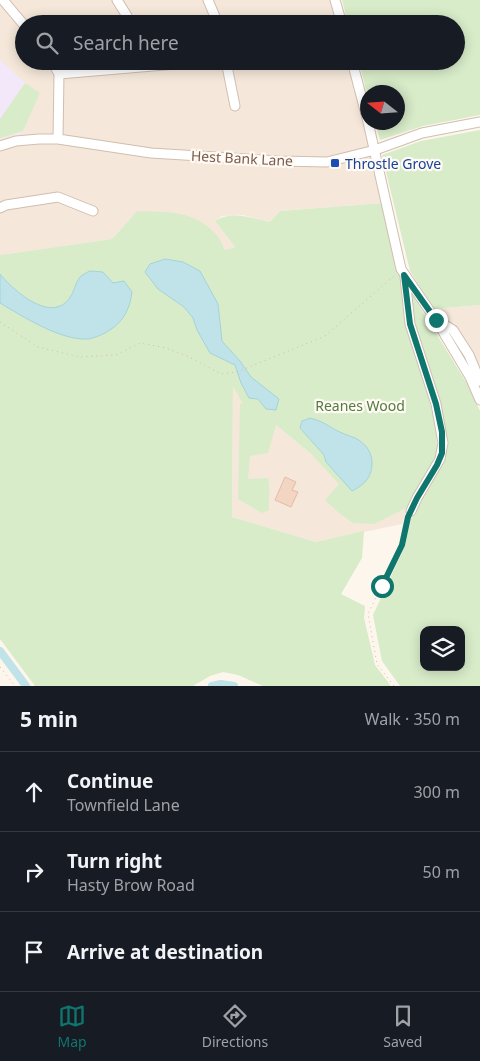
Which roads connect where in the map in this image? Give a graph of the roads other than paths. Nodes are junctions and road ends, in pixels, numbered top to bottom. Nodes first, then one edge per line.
1 (3, 0) edge
2 (117, 0) edge
3 (208, 0) edge
4 (335, 0) edge
5 (16, 15) edge
6 (126, 15) edge
7 (214, 15) edge
8 (339, 15) edge
9 (58, 70) edge
10 (91, 70) edge
11 (228, 70) edge
12 (354, 70) edge
13 (60, 74) junction
14 (360, 92) edge
15 (235, 106) dead end
16 (480, 122) edge
17 (370, 130) edge
18 (58, 140) junction
19 (0, 146) edge
20 (375, 150) junction
21 (0, 208) edge
22 (93, 211) dead end
23 (403, 272) junction
24 (436, 320) junction
25 (480, 382) edge
26 (480, 400) edge
27 (411, 511) road end

1 - 5 street
2 - 6 street
3 - 7 street
4 - 8 street
9 - 13 street
10 - 13 street
11 - 15 street
12 - 14 street
13 - 18 street
16 - 20 street, Hest Bank Lane
17 - 20 street
18 - 19 street, Hest Bank Lane
18 - 20 street, Hest Bank Lane
20 - 23 street
21 - 22 street
23 - 24 street
23 - 27 street
24 - 25 street
24 - 26 street

